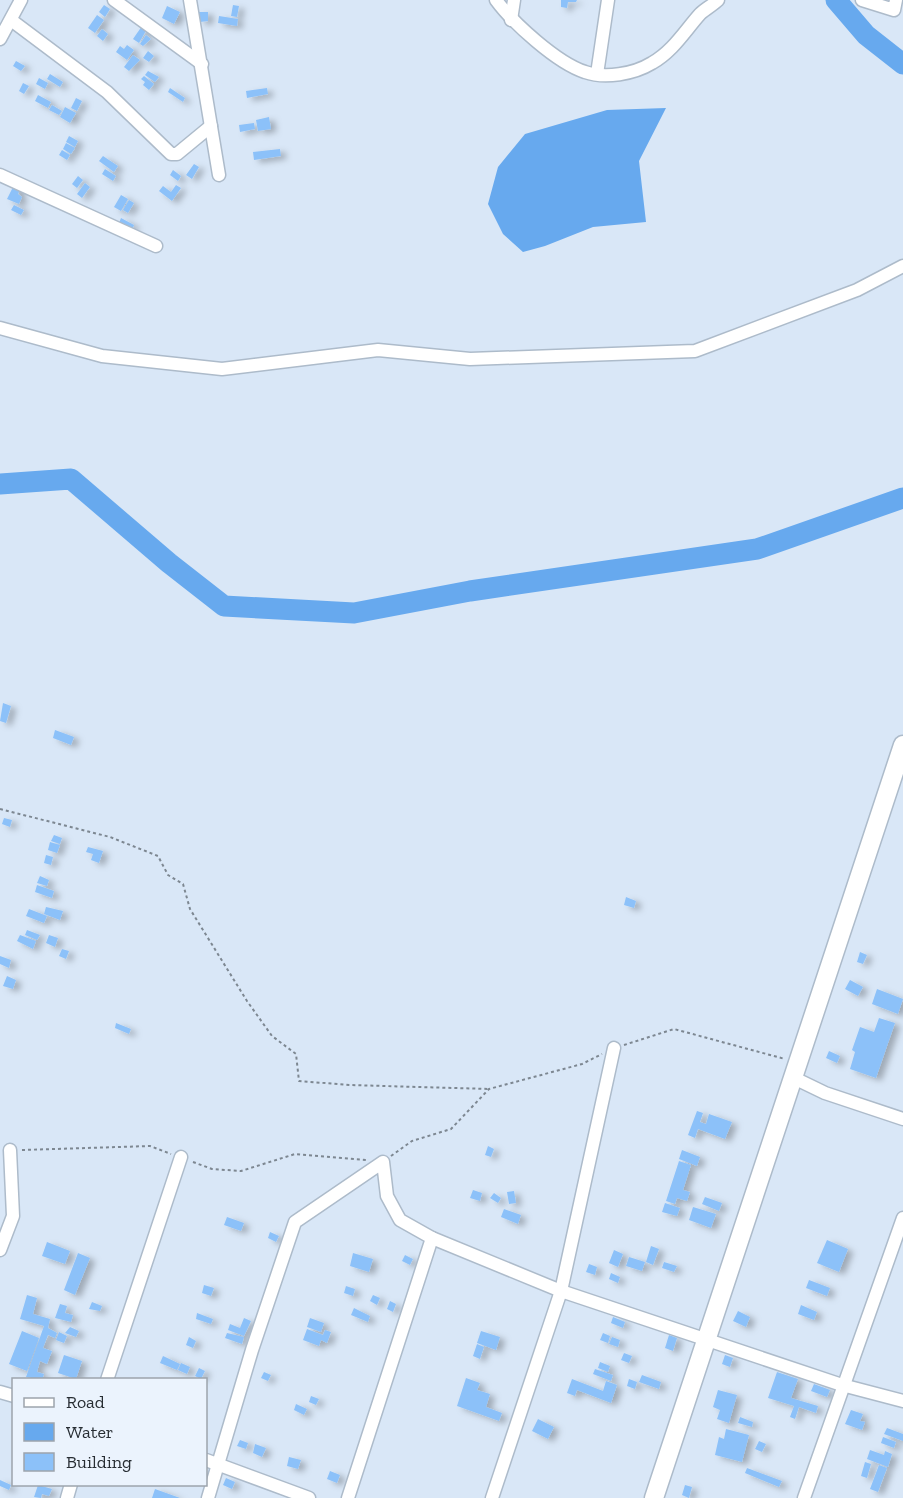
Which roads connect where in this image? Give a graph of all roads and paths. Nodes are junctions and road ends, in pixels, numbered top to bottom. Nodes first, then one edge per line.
1 (21, 0) edge
2 (114, 0) edge
3 (190, 0) edge
4 (496, 0) edge
5 (514, 0) edge
6 (608, 0) edge
7 (718, 0) edge
8 (862, 0) edge
9 (896, 0) edge
10 (11, 20) junction
11 (511, 20) junction
12 (0, 39) edge
13 (202, 64) junction
14 (597, 74) junction
15 (211, 126) junction
16 (0, 175) edge
17 (219, 175) dead end
18 (156, 246) dead end
19 (903, 266) edge
20 (0, 328) edge
21 (903, 745) edge
22 (0, 808) edge
23 (614, 1048) junction
24 (797, 1070) junction
25 (489, 1089) junction
26 (903, 1119) edge
27 (10, 1150) junction
28 (181, 1157) junction
29 (0, 1162) edge
30 (382, 1162) junction
31 (903, 1218) edge
32 (432, 1238) junction
33 (0, 1250) edge
34 (561, 1291) junction
35 (706, 1339) junction
36 (108, 1378) edge
37 (842, 1385) junction
38 (903, 1401) edge
39 (207, 1460) edge
40 (220, 1465) junction
41 (208, 1498) edge
42 (309, 1498) edge
43 (348, 1498) edge
44 (492, 1498) edge
45 (654, 1498) edge
46 (804, 1498) edge

1 - 10 street
2 - 13 street
3 - 13 street
4 - 11 street
5 - 11 street
6 - 14 street
7 - 14 street
8 - 9 street
10 - 12 street
10 - 15 street
11 - 14 street
13 - 15 street
15 - 17 street
16 - 18 street
19 - 20 street
21 - 24 street
22 - 25 path
23 - 24 path
23 - 25 path
23 - 34 street
24 - 26 street
24 - 35 street
25 - 30 path
27 - 28 path
27 - 29 street
27 - 33 street
28 - 30 path
28 - 36 street
30 - 32 street
30 - 40 street
31 - 37 street
32 - 34 street
32 - 43 street
34 - 35 street
34 - 44 street
35 - 37 street
35 - 45 street
37 - 38 street
37 - 46 street
39 - 40 street
40 - 41 street
40 - 42 street

